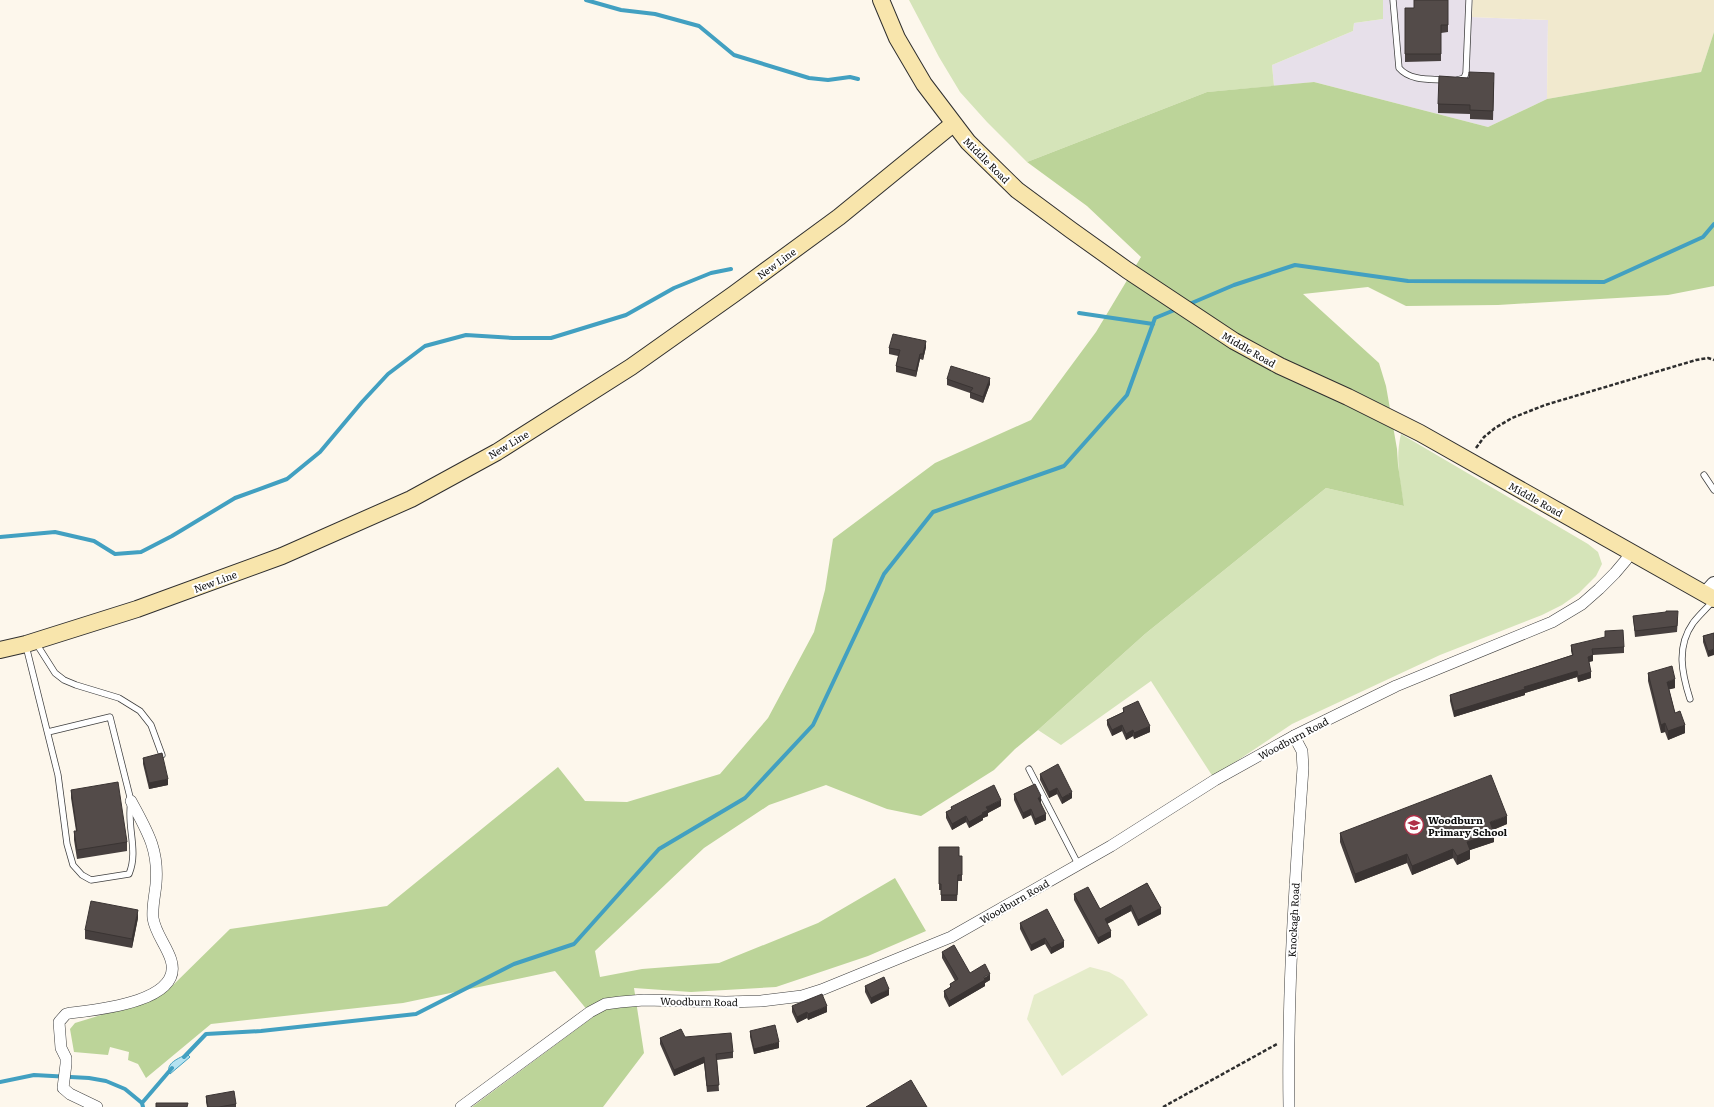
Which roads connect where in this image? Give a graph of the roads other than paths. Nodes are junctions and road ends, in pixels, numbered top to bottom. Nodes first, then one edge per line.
1 (881, 0) edge
2 (1393, 0) edge
3 (1469, 0) edge
4 (953, 124) junction
5 (1704, 475) dead end
6 (1714, 490) edge
7 (1630, 552) junction
8 (1712, 594) edge
9 (30, 642) junction
10 (0, 650) edge
11 (1690, 699) dead end
12 (48, 732) junction
13 (1294, 736) junction
14 (162, 755) edge
15 (1029, 769) dead end
16 (131, 801) junction
17 (1078, 864) junction
18 (96, 1107) edge
19 (461, 1107) edge
20 (1289, 1107) edge

1 - 4 main road, Middle Road
2 - 3 lane
4 - 7 main road, Middle Road
4 - 9 main road, New Line
5 - 6 lane
7 - 8 main road, Middle Road
7 - 13 street, Woodburn Road
8 - 11 lane
9 - 10 main road, New Line
9 - 12 lane
9 - 14 lane
12 - 16 lane
12 - 16 lane
13 - 17 street, Woodburn Road
13 - 20 street, Knockagh Road
15 - 17 lane
16 - 18 street
17 - 19 street, Woodburn Road

